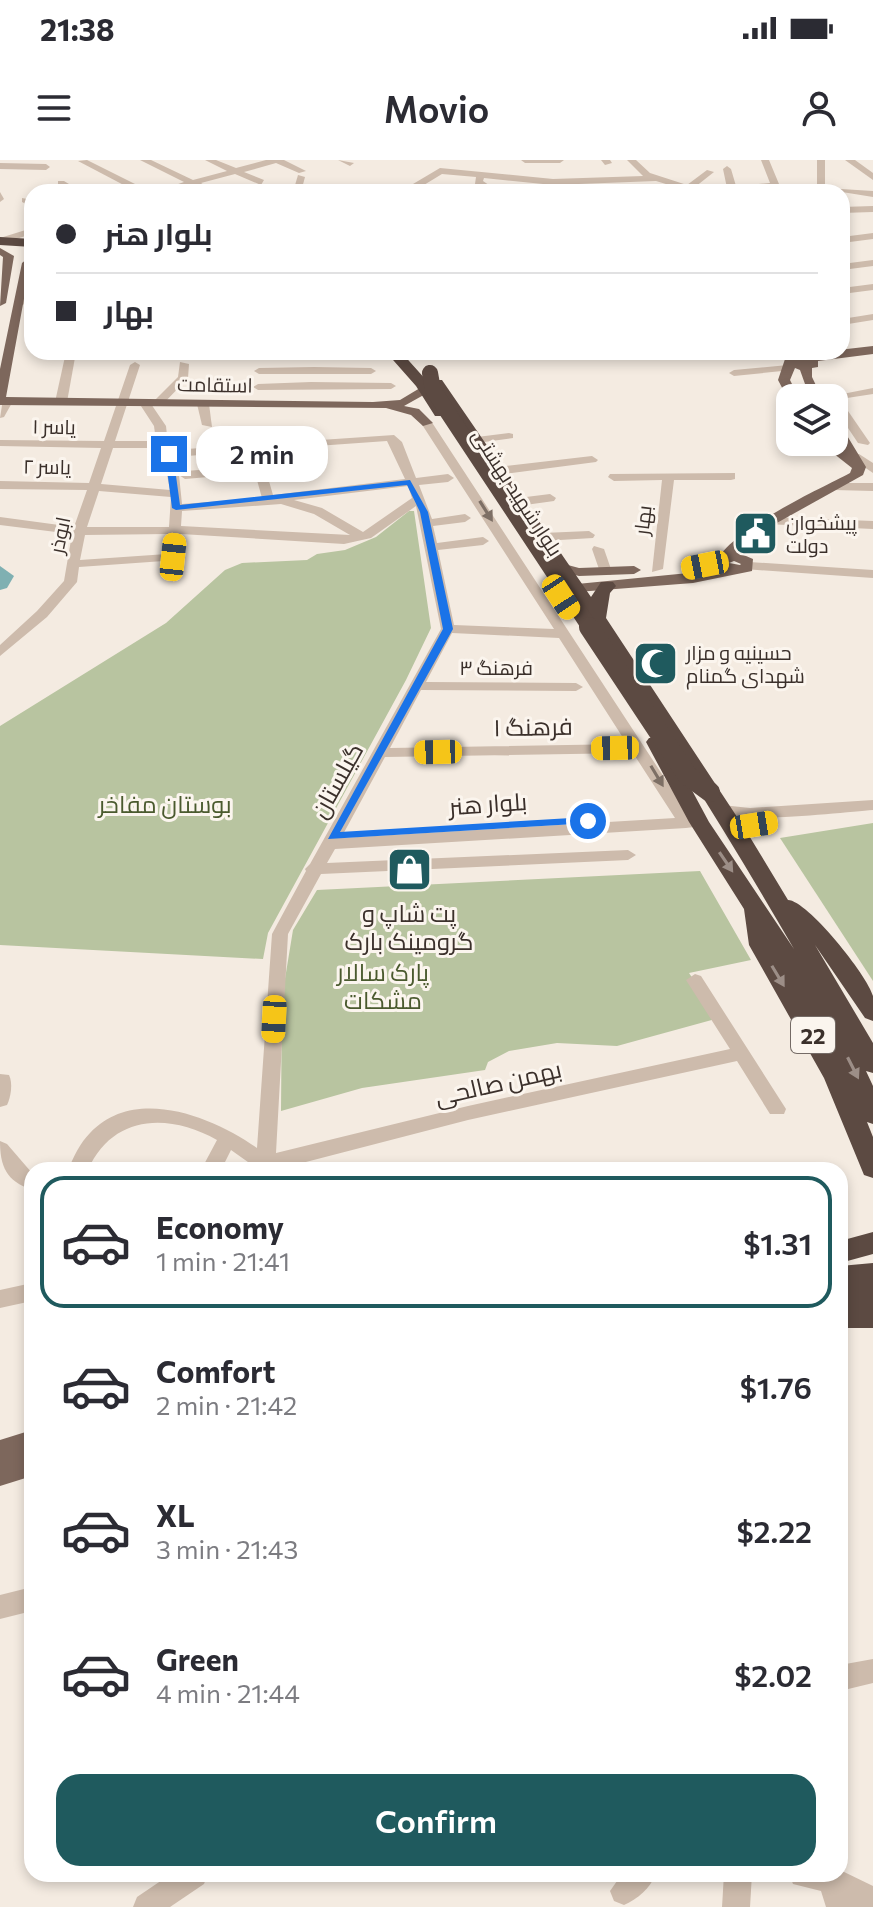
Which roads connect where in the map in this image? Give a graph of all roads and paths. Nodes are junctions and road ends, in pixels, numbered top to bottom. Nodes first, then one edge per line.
1 (144, 160) edge
2 (209, 160) edge
3 (277, 160) edge
4 (525, 160) edge
5 (554, 160) edge
6 (561, 160) edge
7 (631, 160) edge
8 (765, 160) edge
9 (821, 160) edge
10 (849, 160) edge
11 (82, 161) edge
12 (536, 161) edge
13 (474, 164) dead end
14 (584, 165) dead end
15 (0, 166) edge
16 (46, 167) dead end
17 (496, 168) dead end
18 (727, 169) dead end
19 (235, 171) junction
20 (465, 171) junction
21 (710, 172) dead end
22 (484, 175) junction
23 (873, 177) edge
24 (657, 178) junction
25 (521, 180) junction
26 (592, 182) junction
27 (192, 183) junction
28 (128, 184) edge
29 (188, 184) edge
30 (256, 184) edge
31 (299, 184) edge
32 (419, 184) edge
33 (481, 184) edge
34 (540, 184) edge
35 (555, 184) edge
36 (577, 184) edge
37 (682, 184) edge
38 (694, 184) edge
39 (731, 184) edge
40 (772, 184) edge
41 (821, 184) edge
42 (850, 191) edge
43 (873, 194) edge
44 (873, 209) edge
45 (850, 210) edge
46 (0, 226) edge
47 (24, 231) edge
48 (850, 232) edge
49 (873, 233) edge
50 (3, 237) edge
51 (850, 238) edge
52 (24, 241) edge
53 (0, 250) edge
54 (24, 251) edge
55 (873, 263) edge
56 (850, 266) edge
57 (2, 281) edge
58 (873, 287) edge
59 (850, 290) edge
60 (0, 303) edge
61 (24, 306) edge
62 (873, 317) edge
63 (850, 321) edge
64 (873, 353) edge
65 (850, 355) edge
66 (69, 360) edge
67 (403, 360) edge
68 (416, 360) edge
69 (808, 360) edge
70 (184, 364) dead end
71 (135, 365) dead end
72 (788, 365) edge
73 (315, 367) junction
74 (259, 371) dead end
75 (371, 371) dead end
76 (734, 373) dead end
77 (428, 381) junction
78 (809, 384) edge
79 (311, 386) junction
80 (391, 386) dead end
81 (741, 386) dead end
82 (258, 387) dead end
83 (873, 391) edge
84 (848, 395) edge
85 (2, 400) edge
86 (61, 402) junction
87 (123, 403) junction
88 (151, 403) junction
89 (203, 404) junction
90 (307, 405) junction
91 (373, 406) junction
92 (0, 415) edge
93 (427, 423) junction
94 (848, 424) edge
95 (208, 425) dead end
96 (455, 436) junction
97 (509, 436) dead end
98 (477, 440) junction
99 (0, 443) edge
100 (848, 443) edge
101 (869, 443) edge
102 (107, 444) junction
103 (848, 444) edge
104 (254, 448) junction
105 (165, 450) junction
106 (592, 460) dead end
107 (862, 464) edge
108 (259, 469) junction
109 (185, 475) dead end
110 (731, 476) dead end
111 (614, 477) dead end
112 (668, 477) junction
113 (448, 478) dead end
114 (410, 482) junction
115 (494, 483) junction
116 (0, 485) edge
117 (93, 487) junction
118 (838, 487) junction
119 (873, 487) edge
120 (177, 494) junction
121 (550, 498) dead end
122 (268, 499) junction
123 (418, 499) junction
124 (240, 502) junction
125 (176, 508) junction
126 (465, 518) dead end
127 (0, 521) edge
128 (770, 521) junction
129 (427, 523) junction
130 (873, 525) edge
131 (176, 530) junction
132 (206, 530) junction
133 (79, 531) junction
134 (589, 535) dead end
135 (361, 536) junction
136 (543, 537) junction
137 (751, 537) junction
138 (483, 541) dead end
139 (431, 547) junction
140 (598, 549) dead end
141 (73, 564) junction
142 (734, 565) junction
143 (657, 569) junction
144 (867, 574) edge
145 (606, 579) junction
146 (580, 580) junction
147 (557, 591) junction
148 (597, 618) junction
149 (448, 629) junction
150 (564, 634) junction
151 (0, 652) edge
152 (416, 686) junction
153 (576, 687) dead end
154 (640, 748) junction
155 (378, 753) junction
156 (710, 792) junction
157 (873, 805) edge
158 (722, 810) junction
159 (873, 815) edge
160 (770, 817) junction
161 (690, 818) junction
162 (738, 834) junction
163 (330, 840) junction
164 (628, 855) dead end
165 (313, 869) junction
166 (764, 880) junction
167 (754, 903) junction
168 (695, 980) dead end
169 (866, 985) edge
170 (873, 1012) edge
171 (743, 1053) junction
172 (873, 1064) edge
173 (2, 1080) dead end
174 (0, 1100) edge
175 (777, 1109) dead end
176 (873, 1114) edge
177 (227, 1140) junction
178 (0, 1149) edge
179 (82, 1162) edge
180 (215, 1162) edge
181 (259, 1162) edge
182 (265, 1162) edge
183 (280, 1162) edge
184 (873, 1168) edge
185 (24, 1178) edge
186 (873, 1243) edge
187 (848, 1250) edge
188 (873, 1275) edge
189 (848, 1277) edge
190 (24, 1294) edge
191 (873, 1294) edge
192 (848, 1296) edge
193 (0, 1299) edge
194 (848, 1316) edge
195 (873, 1316) edge
196 (24, 1444) edge
197 (0, 1451) edge
198 (24, 1466) edge
199 (0, 1474) edge
200 (24, 1601) edge
201 (0, 1607) edge
202 (873, 1671) edge
203 (848, 1676) edge
204 (183, 1882) edge
205 (738, 1882) edge
206 (820, 1882) edge
207 (828, 1882) edge
208 (873, 1901) edge
209 (147, 1907) edge
210 (736, 1907) edge
211 (840, 1907) edge

1 - 27 street
2 - 19 street
3 - 19 street
3 - 31 street
4 - 12 street
5 - 6 street
5 - 12 street
6 - 35 street
7 - 24 street
8 - 40 street
9 - 41 street
10 - 23 street
11 - 28 street
12 - 25 street
13 - 20 street
14 - 26 street
15 - 16 street
17 - 22 street
18 - 39 street
19 - 27 street
19 - 30 street
20 - 22 street
20 - 32 street
21 - 38 street
22 - 25 street
22 - 33 street
24 - 26 street
24 - 37 street
25 - 34 street
26 - 36 street
27 - 29 street
42 - 43 street
44 - 45 street
46 - 50 street
47 - 50 street
48 - 49 street
49 - 51 street
50 - 52 highway
53 - 54 highway
53 - 57 main road
55 - 56 street
57 - 60 main road
58 - 59 street
61 - 85 main road
62 - 63 street
64 - 65 main road
66 - 86 street
67 - 77 highway, بلوار شهید بهشتی / 22
68 - 77 highway, بلوار شهید بهشتی / 22
69 - 72 main road
69 - 78 main road
70 - 88 street
71 - 87 street, ابوذر
72 - 76 street
72 - 81 street
73 - 74 street
73 - 75 street
73 - 79 street
77 - 91 main road, استقامت
77 - 96 highway, بلوار شهید بهشتی / 22
77 - 98 highway, بلوار شهید بهشتی / 22
77 - 156 highway, bridge
79 - 80 street
79 - 82 street
79 - 90 street
83 - 84 street
85 - 86 main road, استقامت
85 - 92 street
86 - 87 main road, استقامت
87 - 88 main road, استقامت
87 - 102 street, ابوذر
88 - 89 main road, استقامت
88 - 105 street
89 - 90 main road, استقامت
89 - 95 street
90 - 91 main road, استقامت
91 - 93 main road
93 - 96 street
93 - 115 street
94 - 101 street
96 - 115 highway, بلوار شهید بهشتی / 22
97 - 98 street
98 - 115 highway, بلوار شهید بهشتی / 22
99 - 102 street, یاسر ۱
100 - 101 street
102 - 105 street, یاسر ۱
102 - 117 street, ابوذر
103 - 107 main road
104 - 105 street, یاسر ۱
104 - 108 street
104 - 114 street, یاسر ۱
105 - 120 street
106 - 115 street
107 - 118 main road
108 - 109 street
108 - 122 street
110 - 112 street
111 - 112 street
112 - 143 street, بهار
113 - 114 street
114 - 122 street
114 - 123 street
115 - 121 street
115 - 136 highway, بلوار شهید بهشتی / 22
115 - 147 highway, بلوار شهید بهشتی / 22
115 -> 150 street
116 - 117 street, یاسر ۲
117 - 120 street, یاسر ۲
117 - 133 street, ابوذر
118 - 119 street
118 - 128 main road
120 - 125 street
122 - 124 street
122 - 135 street
123 - 129 street
123 - 135 street
124 - 125 street
124 - 132 street
125 - 131 street
126 - 129 street
127 - 133 street
128 - 130 street
128 - 137 main road
129 - 139 street
131 - 132 street
131 - 133 street
131 - 141 street
132 - 135 street
133 - 141 street, ابوذر
134 - 136 street
136 - 146 highway, بلوار شهید بهشتی / 22
137 - 142 main road
137 - 142 main road
138 - 139 street
139 - 149 street
140 - 145 street
141 - 151 street, ابوذر
142 - 143 main road
142 - 144 street
142 - 145 main road
142 - 146 main road
143 - 145 main road
145 - 146 main road
145 - 148 highway
146 - 147 highway
146 - 148 highway, بلوار شهید بهشتی / 22
147 - 161 highway, بلوار شهید بهشتی / 22
148 - 156 highway, بلوار شهید بهشتی / 22
149 - 150 street
149 - 152 street, گیلستان
150 - 154 street
152 - 153 street, فرهنگ ۳
152 - 155 street, گیلستان
154 - 155 street, فرهنگ ۱
154 -> 161 street
155 - 163 street, گیلستان
156 - 158 highway, بلوار شهید بهشتی / 22
157 - 160 street
158 - 160 street
158 - 162 highway, بلوار شهید بهشتی / 22
159 - 160 street
160 - 162 street
161 - 163 street, بلوار هنر
161 -> 167 highway, بلوار شهید بهشتی / 22
162 - 166 highway, بلوار شهید بهشتی / 22
163 - 165 street, گیلستان
164 - 165 street
165 - 182 street, گیلستان
166 - 169 highway, 22
166 - 172 highway
167 -> 176 highway, بلوار شهید بهشتی
167 -> 184 highway, 22
168 - 171 street
169 - 170 highway, 22
171 - 175 street
171 - 183 street, بهمن صالحی
173 - 174 street
177 - 179 street
177 - 180 street
177 - 181 street
178 - 185 street
186 - 187 highway
188 - 189 highway
190 - 193 street
191 - 192 highway
194 - 195 highway
196 - 197 main road
198 - 199 main road
200 - 201 street
202 - 203 street
204 - 209 street
205 - 210 street
206 - 211 street
207 - 208 street

